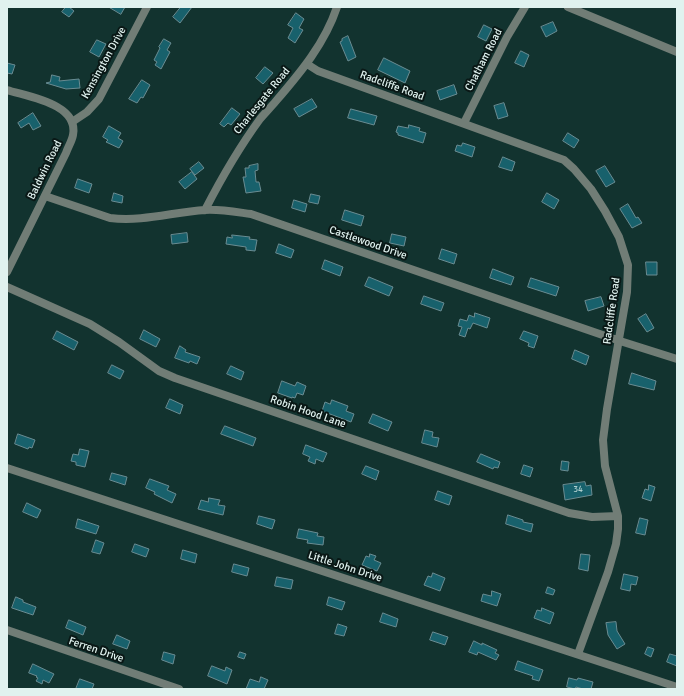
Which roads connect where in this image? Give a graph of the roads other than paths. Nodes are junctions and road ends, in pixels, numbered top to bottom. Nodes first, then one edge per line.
1 (147, 7) edge
2 (337, 7) edge
3 (525, 7) edge
4 (568, 7) edge
5 (677, 52) edge
6 (307, 64) junction
7 (7, 90) edge
8 (72, 122) junction
9 (464, 123) junction
10 (45, 196) junction
11 (205, 210) junction
12 (7, 272) edge
13 (7, 287) edge
14 (620, 341) junction
15 (677, 359) edge
16 (7, 468) edge
17 (618, 516) junction
18 (7, 630) edge
19 (578, 654) junction
20 (675, 687) edge
21 (179, 689) edge

1 - 8 street, Kensington Drive
2 - 6 street, Charlesgate Road
3 - 9 street, Chatham Road
4 - 5 street
6 - 9 street, Radcliffe Road
6 - 11 street, Charlesgate Road
7 - 8 street
8 - 10 street, Baldwin Road
9 - 14 street, Radcliffe Road
10 - 11 street, Castlewood Drive
10 - 12 street, Baldwin Road
11 - 14 street, Castlewood Drive
13 - 17 street, Robin Hood Lane
14 - 15 street, Castlewood Drive
14 - 17 street, Radcliffe Road
16 - 19 street, Little John Drive
17 - 19 street, Radcliffe Road
18 - 21 street, Ferren Drive
19 - 20 street, Little John Drive

